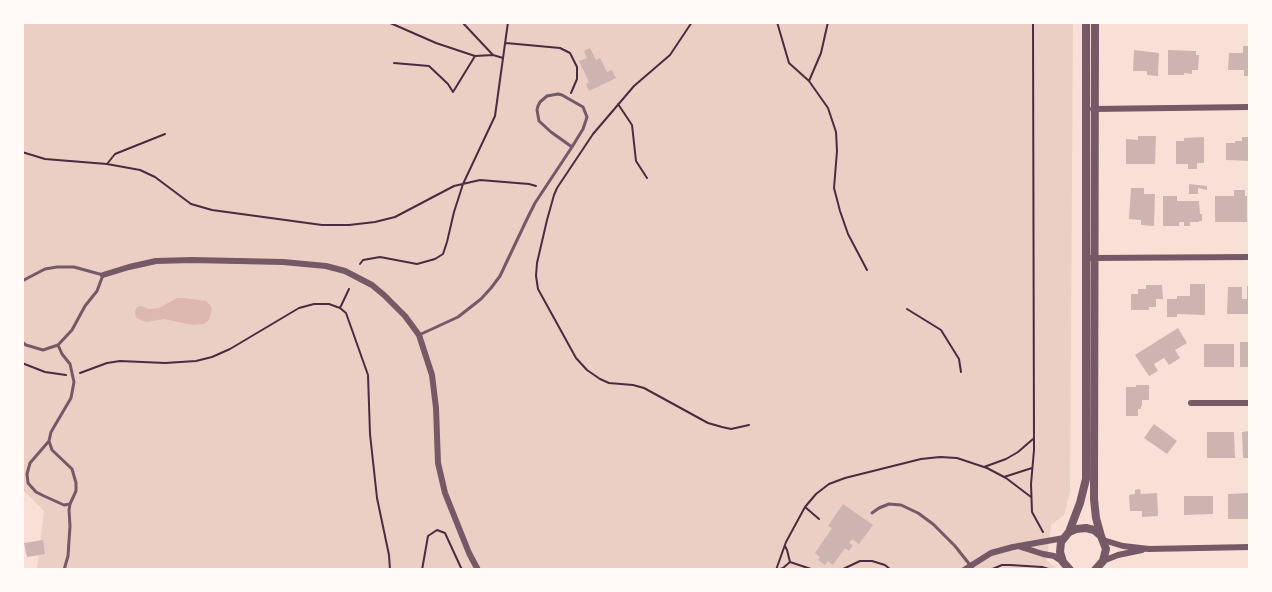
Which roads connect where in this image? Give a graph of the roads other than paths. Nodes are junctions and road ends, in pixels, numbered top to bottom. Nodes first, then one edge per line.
1 (1086, 22) edge
2 (1095, 22) edge
3 (1250, 107) edge
4 (1090, 109) junction
5 (572, 147) junction
6 (1250, 257) edge
7 (1090, 258) junction
8 (103, 275) junction
9 (22, 281) edge
10 (419, 334) junction
11 (22, 342) edge
12 (58, 345) junction
13 (1191, 403) dead end
14 (1250, 403) edge
15 (49, 441) junction
16 (25, 477) edge
17 (70, 504) junction
18 (872, 513) dead end
19 (1067, 535) junction
20 (1102, 538) junction
21 (1020, 547) junction
22 (1250, 547) edge
23 (1149, 549) junction
24 (1063, 562) junction
25 (973, 567) edge
26 (1098, 567) edge
27 (64, 570) edge
28 (478, 570) edge
29 (964, 570) edge
30 (1070, 570) edge

1 - 4 street
2 - 4 street
3 - 4 street
4 - 7 street
5 - 5 lane
5 - 10 lane
6 - 7 street
7 - 19 street
7 - 20 street
8 - 9 lane
8 - 10 street
8 - 12 lane
10 - 28 street
11 - 12 lane
12 - 15 lane
13 - 14 street
15 - 16 lane
15 - 17 lane
16 - 17 lane
17 - 27 lane
18 - 25 lane
19 - 20 street
19 - 21 street
19 - 24 street
20 - 23 street
20 - 26 street
21 - 24 street
21 - 25 street
22 - 23 street
23 - 26 street
24 - 30 street
25 - 29 street

